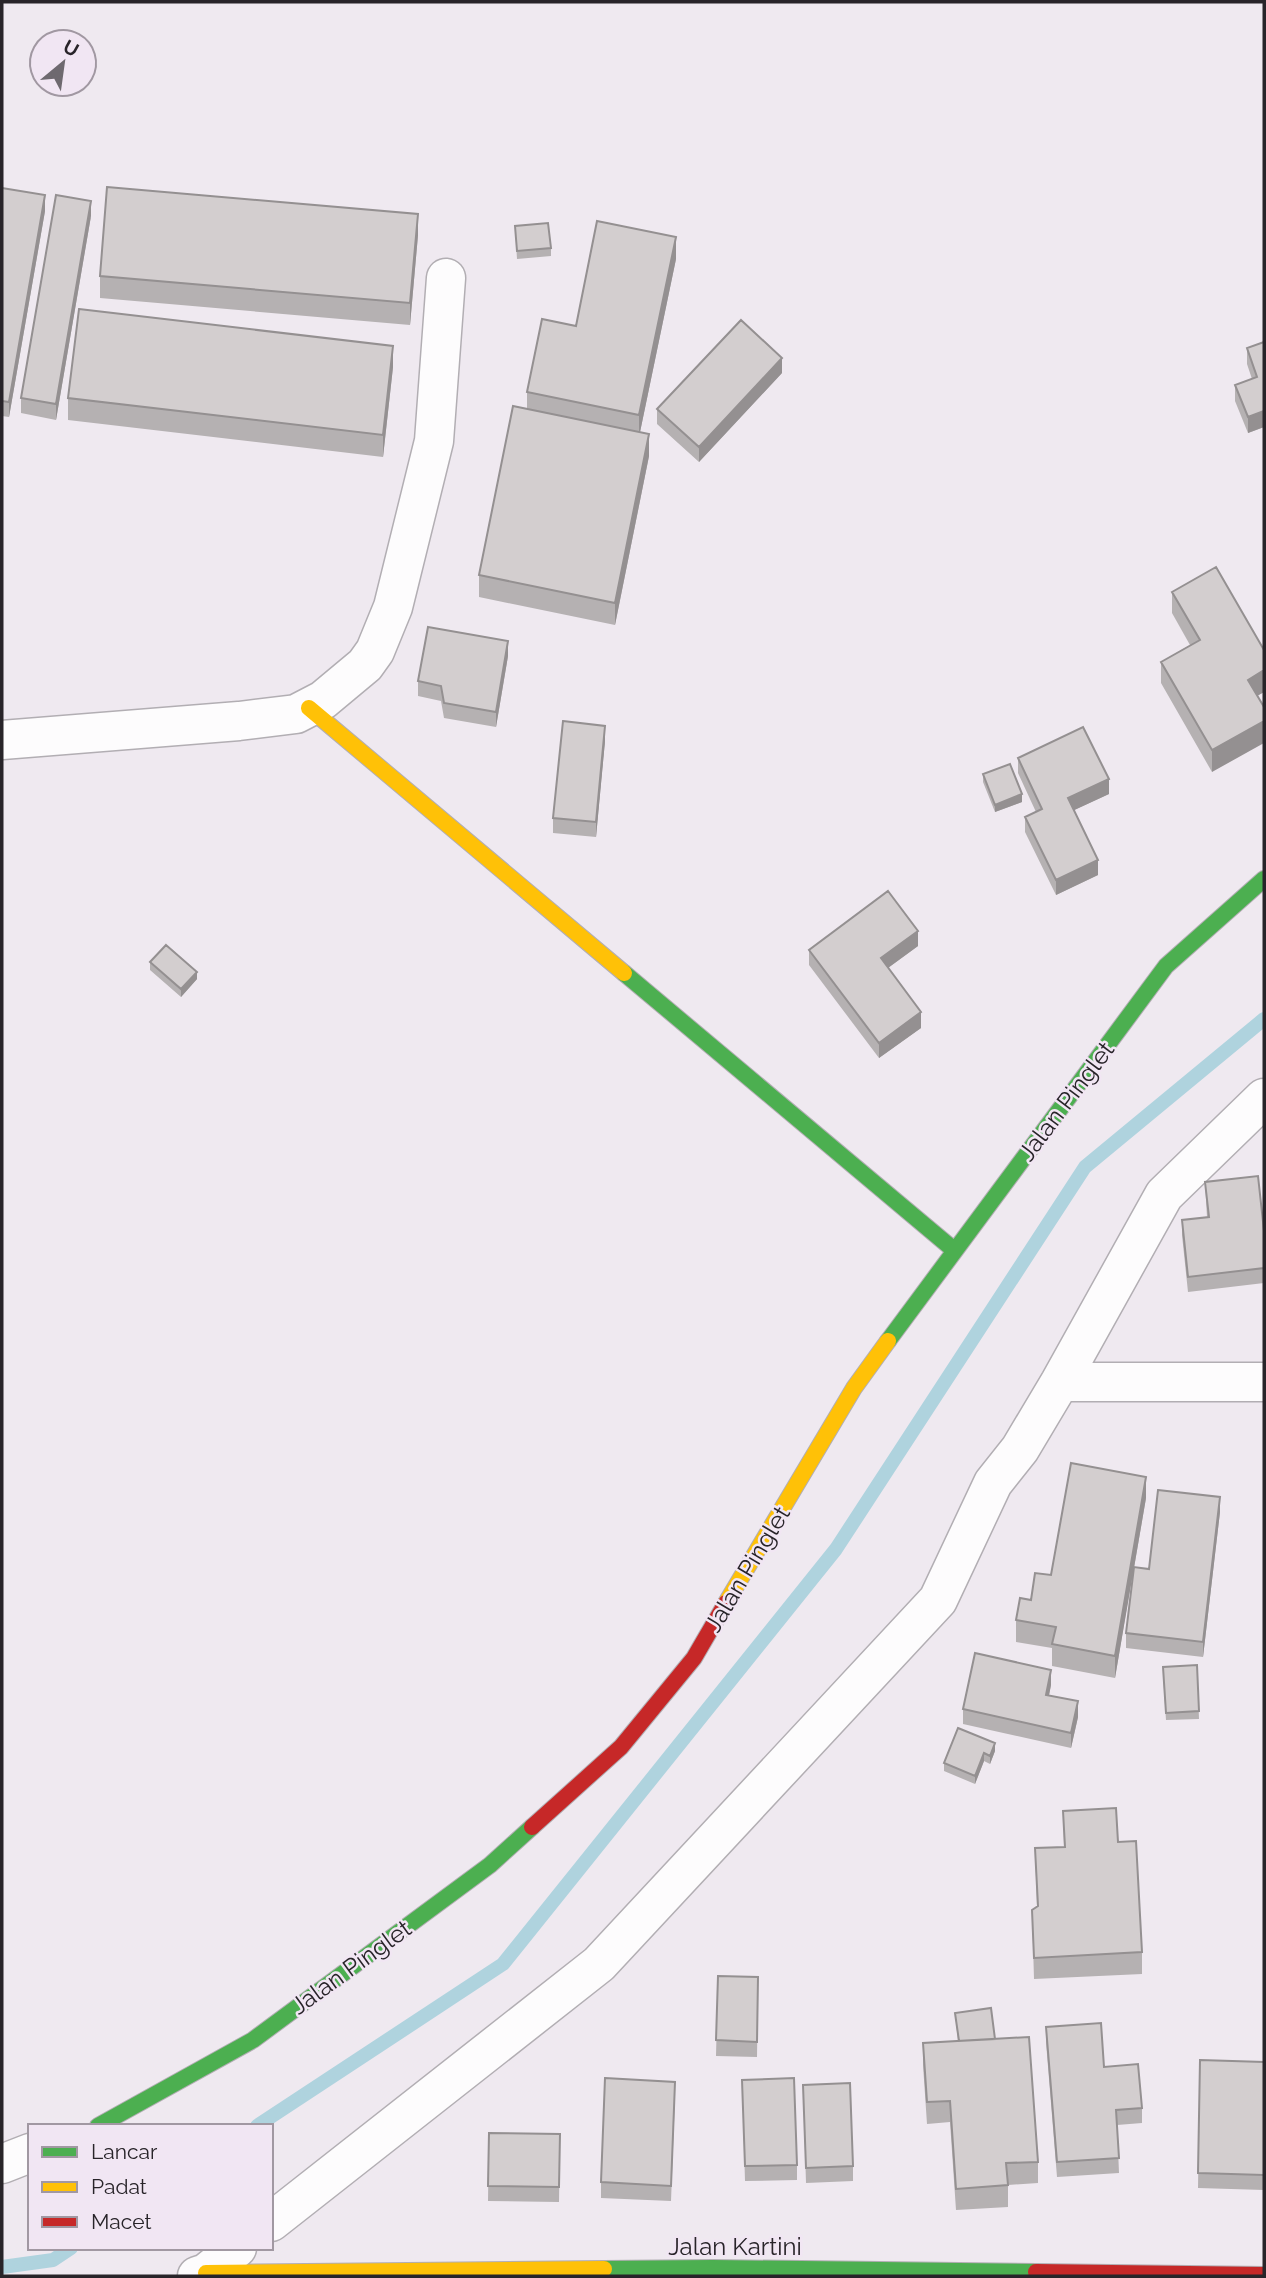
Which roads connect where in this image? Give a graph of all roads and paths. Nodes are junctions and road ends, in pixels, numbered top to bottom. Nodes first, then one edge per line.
1 (446, 278) dead end
2 (309, 708) junction
3 (2, 740) edge
4 (1264, 879) edge
5 (1264, 1098) edge
6 (954, 1250) junction
7 (1060, 1382) junction
8 (1264, 1382) edge
9 (102, 2124) edge
10 (28, 2154) edge
11 (2, 2164) edge
12 (273, 2220) edge
13 (234, 2250) edge
14 (713, 2272) edge
15 (201, 2275) edge
16 (1264, 2275) edge

1 - 2 street
2 - 3 street
2 - 6 street
4 - 6 street, Jalan Pinglet
5 - 7 street
6 - 9 street, Jalan Pinglet
7 - 8 street
7 - 12 street
10 - 11 street
13 - 15 street
14 - 15 street, Jalan Kartini
14 - 16 street, Jalan Kartini

